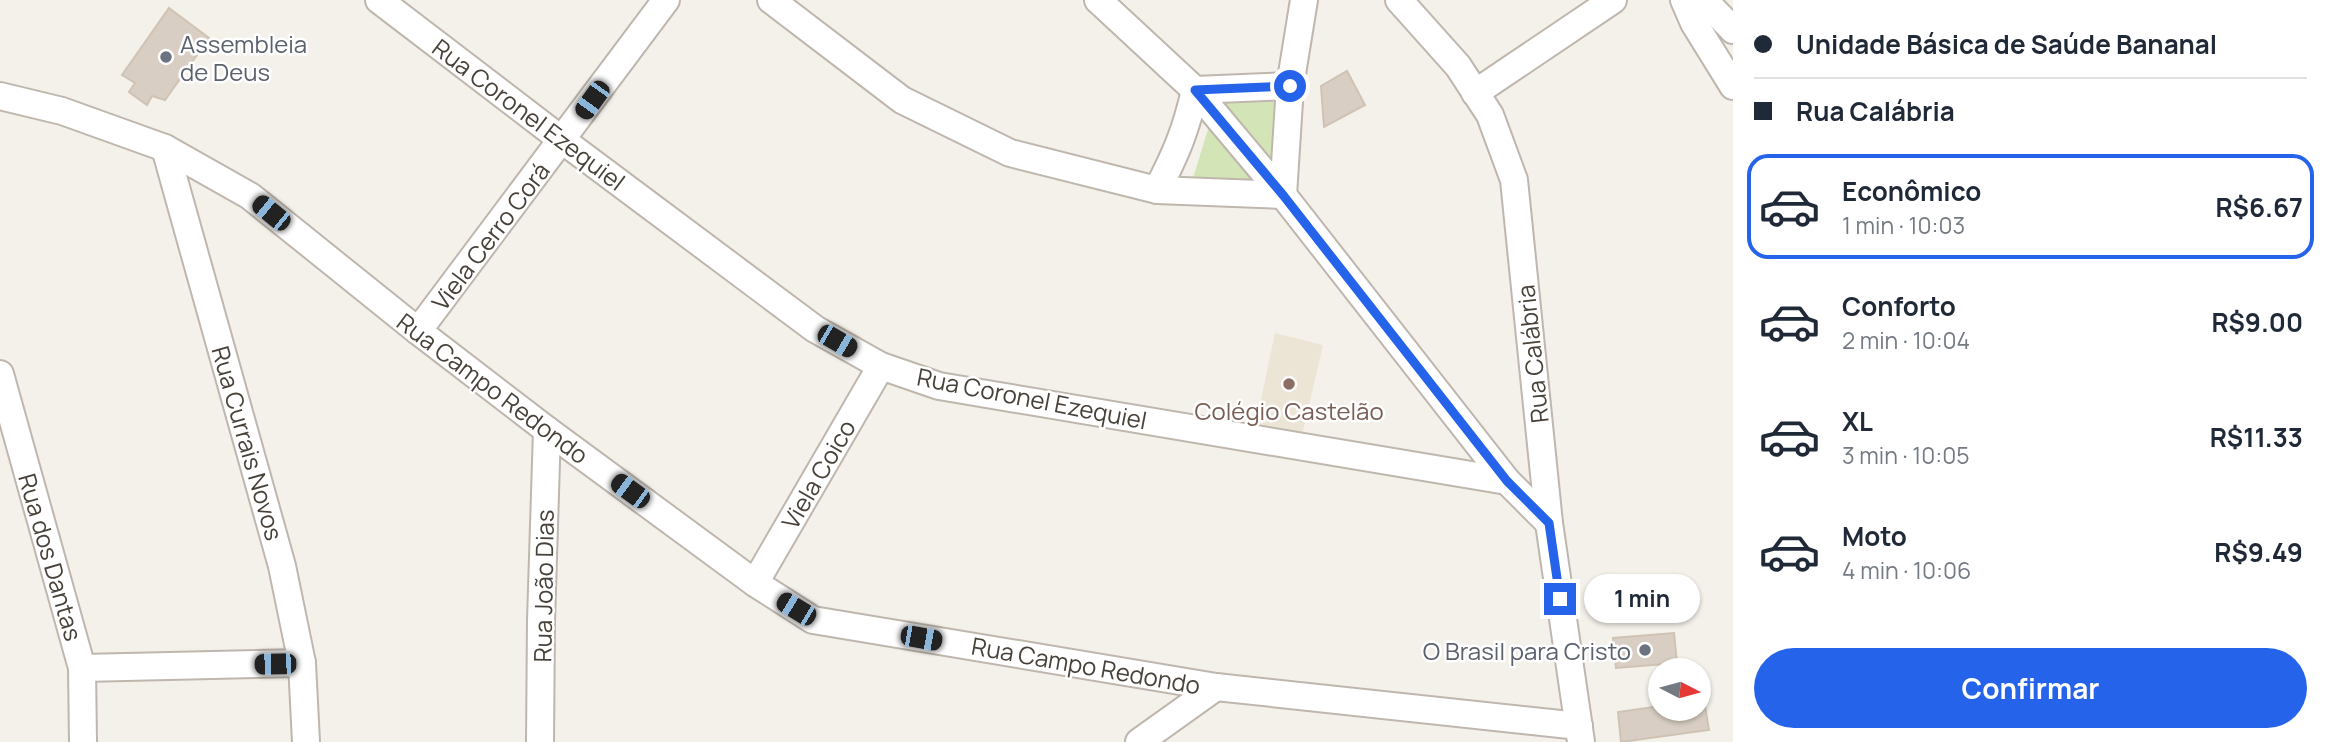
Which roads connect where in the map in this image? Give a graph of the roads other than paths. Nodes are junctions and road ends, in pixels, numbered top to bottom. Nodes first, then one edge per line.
1 (379, 0) edge
2 (666, 0) edge
3 (771, 0) edge
4 (1098, 0) edge
5 (1304, 0) edge
6 (1399, 0) edge
7 (1613, 0) edge
8 (1684, 0) edge
9 (1704, 0) edge
10 (1733, 30) edge
11 (1290, 86) junction
12 (1733, 86) edge
13 (1195, 90) junction
14 (1475, 93) junction
15 (0, 96) edge
16 (562, 140) junction
17 (165, 148) junction
18 (1157, 190) junction
19 (1283, 195) junction
20 (418, 331) junction
21 (881, 366) junction
22 (0, 374) edge
23 (547, 430) junction
24 (1507, 481) junction
25 (1549, 523) junction
26 (755, 583) junction
27 (302, 663) junction
28 (82, 668) junction
29 (1216, 687) junction
30 (1580, 734) edge
31 (83, 742) edge
32 (306, 742) edge
33 (540, 742) edge
34 (1139, 742) edge

1 - 16 street, Rua Coronel Ezequiel
2 - 16 street, Viela Cerro Corá
3 - 18 street
4 - 13 street
5 - 11 street
6 - 14 street, Rua Calábria
7 - 14 street
8 - 12 street
9 - 10 street
11 - 13 street
11 - 19 street
13 - 18 street
13 - 19 street
14 - 25 street, Rua Calábria
15 - 17 street, Rua Campo Redondo
16 - 20 street, Viela Cerro Corá
16 - 21 street, Rua Coronel Ezequiel
17 - 20 street, Rua Campo Redondo
17 - 27 street, Rua Currais Novos
18 - 19 street
19 - 24 street
20 - 23 street, Rua Campo Redondo
21 - 24 street, Rua Coronel Ezequiel
21 - 26 street, Viela Coico
22 - 28 street, Rua dos Dantas
23 - 26 street, Rua Campo Redondo
23 - 33 street, Rua João Dias
24 - 25 street
25 - 30 street, Rua Calábria
26 - 29 street, Rua Campo Redondo
27 - 28 street
27 - 32 street, Rua Currais Novos
28 - 31 street, Rua dos Dantas
29 - 30 street, Rua Campo Redondo
29 - 34 street

